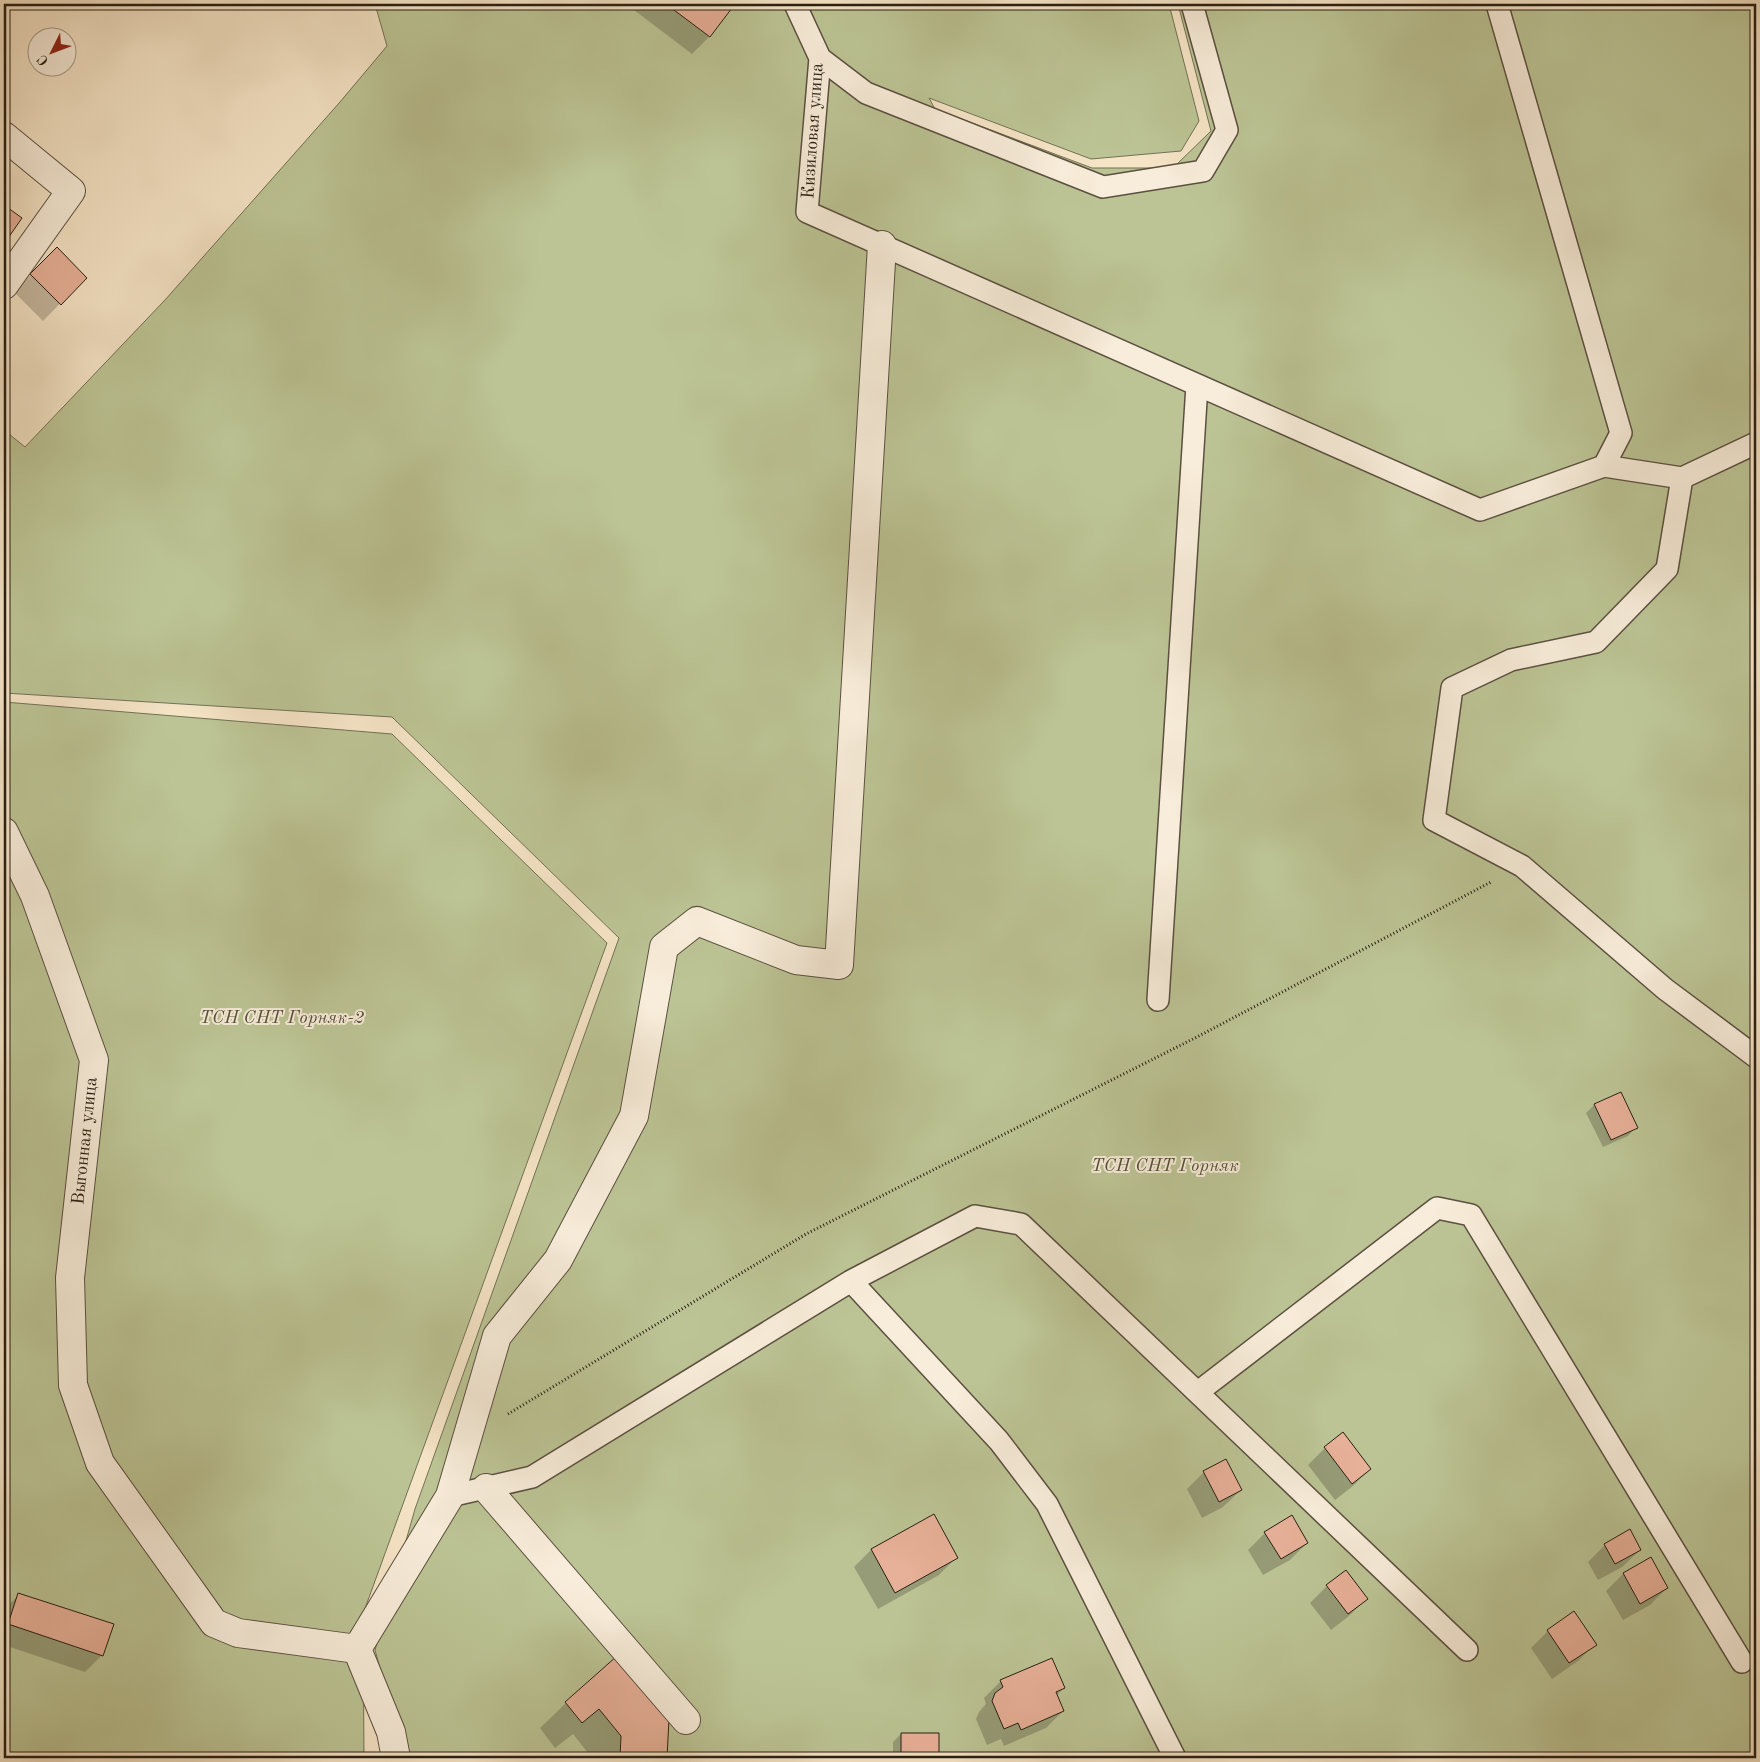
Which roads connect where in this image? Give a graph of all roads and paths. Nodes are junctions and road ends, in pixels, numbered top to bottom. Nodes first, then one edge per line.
1 (795, 4) edge
2 (1192, 4) edge
3 (1497, 4) edge
4 (820, 58) junction
5 (4, 136) edge
6 (882, 245) junction
7 (4, 285) edge
8 (1197, 385) junction
9 (1756, 443) edge
10 (1604, 466) junction
11 (1682, 478) junction
12 (4, 832) edge
13 (1522, 866) junction
14 (1158, 1000) dead end
15 (1756, 1058) edge
16 (851, 1281) junction
17 (1198, 1392) junction
18 (467, 1439) junction
19 (486, 1488) junction
20 (450, 1496) junction
21 (357, 1649) junction
22 (1467, 1650) dead end
23 (1742, 1662) dead end
24 (686, 1720) dead end
25 (396, 1758) edge
26 (1175, 1758) edge

1 - 4 lane, Кизиловая улица
2 - 4 lane
3 - 10 lane
4 - 6 lane, Кизиловая улица
5 - 7 street
6 - 8 lane
6 - 18 street
8 - 10 lane
8 - 14 lane
9 - 11 lane
10 - 11 lane
11 - 13 lane
12 - 21 street, Выгонная улица
13 - 15 lane
13 - 18 path
16 - 17 lane
16 - 19 lane
16 - 26 lane
17 - 22 lane
17 - 23 lane
18 - 20 street
19 - 20 lane
19 - 24 street
20 - 21 street
21 - 25 street

